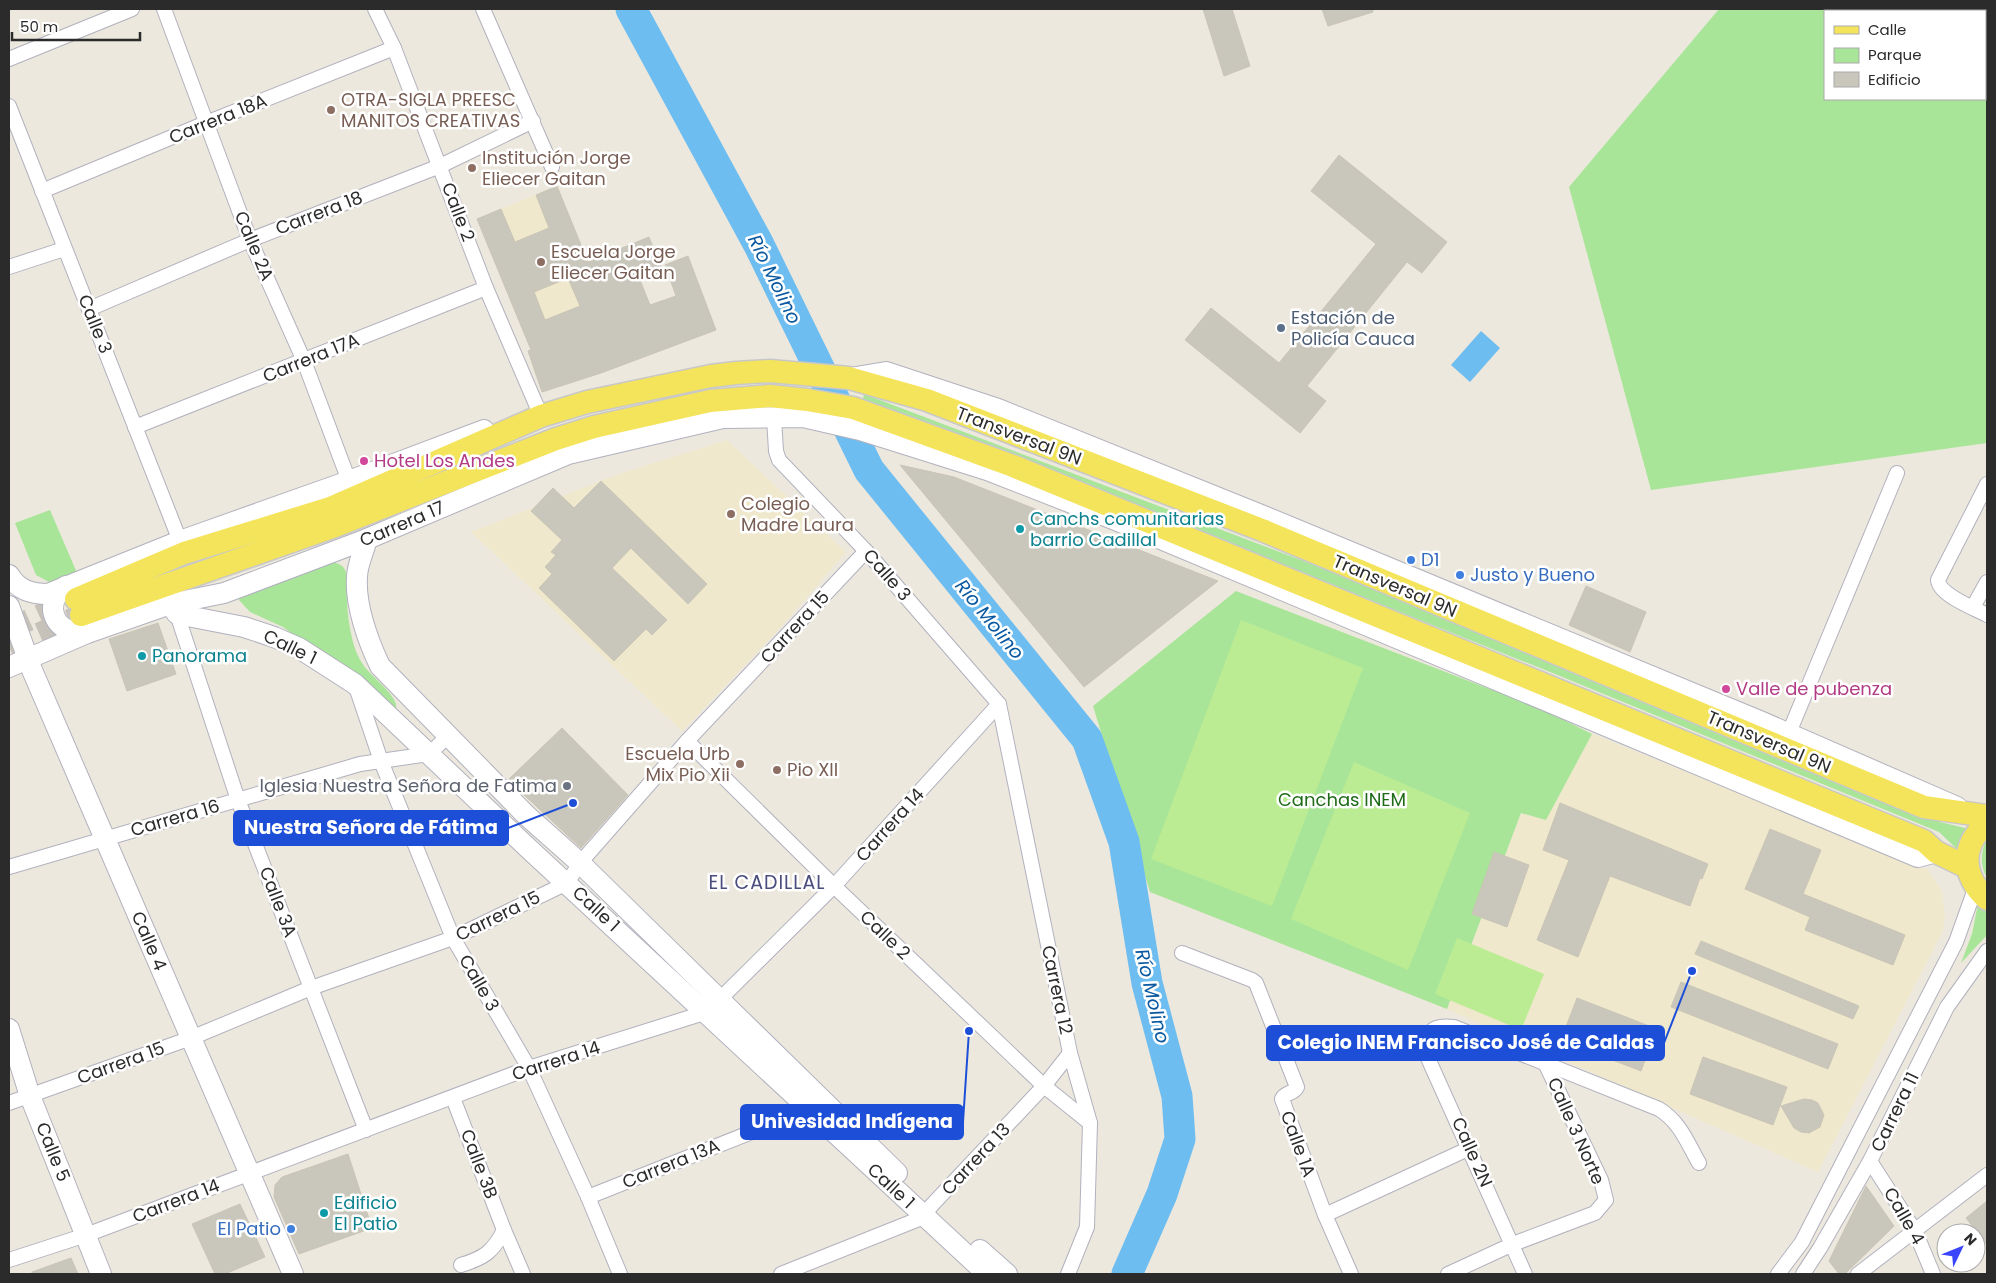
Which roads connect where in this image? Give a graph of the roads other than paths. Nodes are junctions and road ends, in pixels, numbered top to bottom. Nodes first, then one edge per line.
1 (132, 9) edge
2 (164, 9) edge
3 (375, 9) edge
4 (483, 9) edge
5 (394, 48) junction
6 (9, 59) edge
7 (9, 106) edge
8 (533, 121) junction
9 (206, 123) junction
10 (440, 166) junction
11 (552, 167) dead end
12 (42, 191) junction
13 (250, 240) junction
14 (64, 249) junction
15 (9, 268) edge
16 (486, 288) junction
17 (89, 309) junction
18 (304, 361) junction
19 (797, 373) joint
20 (805, 408) junction
21 (541, 416) junction
22 (774, 418) junction
23 (135, 427) junction
24 (1898, 473) dead end
25 (349, 481) junction
26 (1987, 484) edge
27 (1094, 500) junction
28 (1118, 521) junction
29 (367, 540) junction
30 (180, 541) junction
31 (866, 551) junction
32 (9, 575) edge
33 (1987, 582) edge
34 (9, 606) edge
35 (1973, 607) junction
36 (78, 608) junction
37 (174, 609) junction
38 (1987, 615) edge
39 (28, 658) junction
40 (9, 667) edge
41 (355, 684) junction
42 (999, 704) junction
43 (448, 736) junction
44 (1786, 740) junction
45 (687, 741) junction
46 (429, 754) junction
47 (381, 761) junction
48 (238, 800) junction
49 (1981, 817) edge
50 (105, 839) junction
51 (1936, 852) junction
52 (580, 863) junction
53 (9, 867) edge
54 (567, 883) junction
55 (1977, 884) edge
56 (834, 886) junction
57 (453, 938) junction
58 (1987, 951) edge
59 (1182, 953) dead end
60 (311, 988) junction
61 (713, 1006) junction
62 (9, 1029) edge
63 (191, 1038) junction
64 (1070, 1053) junction
65 (1545, 1062) junction
66 (529, 1068) junction
67 (1044, 1086) junction
68 (30, 1096) junction
69 (453, 1098) junction
70 (9, 1103) edge
71 (817, 1106) junction
72 (1090, 1123) junction
73 (366, 1130) junction
74 (1470, 1148) junction
75 (1870, 1161) junction
76 (1699, 1163) dead end
77 (250, 1174) junction
78 (1987, 1175) edge
79 (588, 1197) junction
80 (928, 1212) junction
81 (1325, 1215) junction
82 (504, 1230) junction
83 (1915, 1231) junction
84 (86, 1235) junction
85 (1513, 1244) junction
86 (9, 1260) edge
87 (461, 1265) dead end
88 (806, 1270) edge
89 (101, 1274) edge
90 (293, 1274) edge
91 (523, 1274) edge
92 (620, 1274) edge
93 (781, 1274) edge
94 (987, 1274) edge
95 (1007, 1274) edge
96 (1068, 1274) edge
97 (1351, 1274) edge
98 (1448, 1274) edge
99 (1525, 1274) edge
100 (1778, 1274) edge
101 (1803, 1274) edge
102 (1858, 1274) edge
103 (1933, 1274) edge

1 - 6 street
2 - 9 street, Calle 2A
3 - 5 street, Calle 2
4 - 8 street
5 - 9 street, Carrera 18A
5 - 10 street, Calle 2
7 - 12 street, Calle 3
8 - 10 street, Carrera 18
8 - 11 street
9 - 12 street, Carrera 18A
9 - 13 street, Calle 2A
10 - 13 street, Carrera 18
10 - 16 street, Calle 2
12 - 14 street, Calle 3
13 - 17 street, Carrera 18
13 - 18 street, Calle 2A
14 - 15 street
14 - 17 street, Calle 3
16 - 18 street, Carrera 17A
16 - 21 street, Calle 2
17 - 23 street, Calle 3
18 - 23 street, Carrera 17A
18 - 25 street, Calle 2A
19 - 21 main road, Carrera 17
19 - 44 main road, Transversal 9N
20 - 22 main road, Carrera 17
20 - 27 main road, Transversal 9N
20 - 28 main road, Transversal 9N
20 - 36 main road, Carrera 17
21 - 25 main road
21 - 36 main road, Carrera 17
22 - 29 main road, Carrera 17
22 - 31 street, Calle 3
23 - 30 street, Calle 3
24 - 44 street
25 - 30 main road
26 - 35 street
27 - 28 main road
27 - 51 main road, Transversal 9N
28 - 51 main road, Transversal 9N
29 - 37 main road, Carrera 17
29 - 43 main road, Calle 1
30 - 36 main road
31 - 42 street, Calle 3
31 - 45 street, Carrera 15
32 - 36 main road
33 - 35 street
34 - 39 main road, Calle 4
35 - 38 street
36 - 37 main road, Carrera 17
36 - 39 main road, Carrera 17
37 - 41 main road, Calle 1
37 - 48 street, Calle 3A
39 - 40 main road, Carrera 17
39 - 50 main road, Calle 4
41 - 46 main road, Calle 1
41 - 47 street, Calle 3
42 - 56 street, Carrera 14
42 - 64 street, Carrera 12
43 - 46 street
43 - 52 main road, Calle 1
44 - 49 main road, Transversal 9N
45 - 52 street, Carrera 15
45 - 56 street, Calle 2
46 - 47 street, Carrera 16
46 - 54 main road, Calle 1
47 - 48 street, Carrera 16
47 - 57 street, Calle 3
48 - 50 street, Carrera 16
48 - 60 street, Calle 3A
49 - 55 main road
50 - 53 street, Carrera 16
50 - 63 main road, Calle 4
51 - 55 main road, Transversal 9N
52 - 54 street, Carrera 15
52 - 61 main road, Calle 1
54 - 57 street, Carrera 15
54 - 61 main road, Calle 1
55 - 100 street
56 - 61 street, Carrera 14
56 - 67 street, Calle 2
57 - 60 street, Carrera 15
57 - 66 street, Calle 3
58 - 75 street, Carrera 11
59 - 81 street, Calle 1A
60 - 63 street, Carrera 15
60 - 73 street, Calle 3A
61 - 66 street, Carrera 14
61 - 71 main road, Calle 1
62 - 68 main road, Calle 5
63 - 68 street, Carrera 15
63 - 77 main road, Calle 4
64 - 67 street, Carrera 13
64 - 72 street, Carrera 12
65 - 74 street, Calle 2N
65 - 76 street
65 - 85 street, Calle 3 Norte
66 - 69 street, Carrera 14
66 - 79 street, Calle 3
67 - 72 street, Calle 2
67 - 80 street, Carrera 13
68 - 70 street, Carrera 15
68 - 84 main road, Calle 5
69 - 73 street, Carrera 14
69 - 82 street, Calle 3B
71 - 79 street, Carrera 13A
71 - 80 main road, Calle 1
72 - 96 street, Carrera 12
73 - 77 street, Carrera 14
74 - 81 street
74 - 85 street, Calle 2N
75 - 83 street, Calle 4
75 - 101 street, Carrera 11
77 - 84 street, Carrera 14
77 - 90 main road, Calle 4
78 - 83 street
79 - 92 street, Calle 3
80 - 88 street, Carrera 13
80 - 94 main road, Calle 1
80 - 95 main road, Calle 1
81 - 97 street, Calle 1A
82 - 87 street
82 - 91 street, Calle 3B
83 - 102 street
83 - 103 street, Calle 4
84 - 86 street, Carrera 14
84 - 89 main road, Calle 5
85 - 98 street
85 - 99 street, Calle 2N
88 - 93 street, Carrera 13

